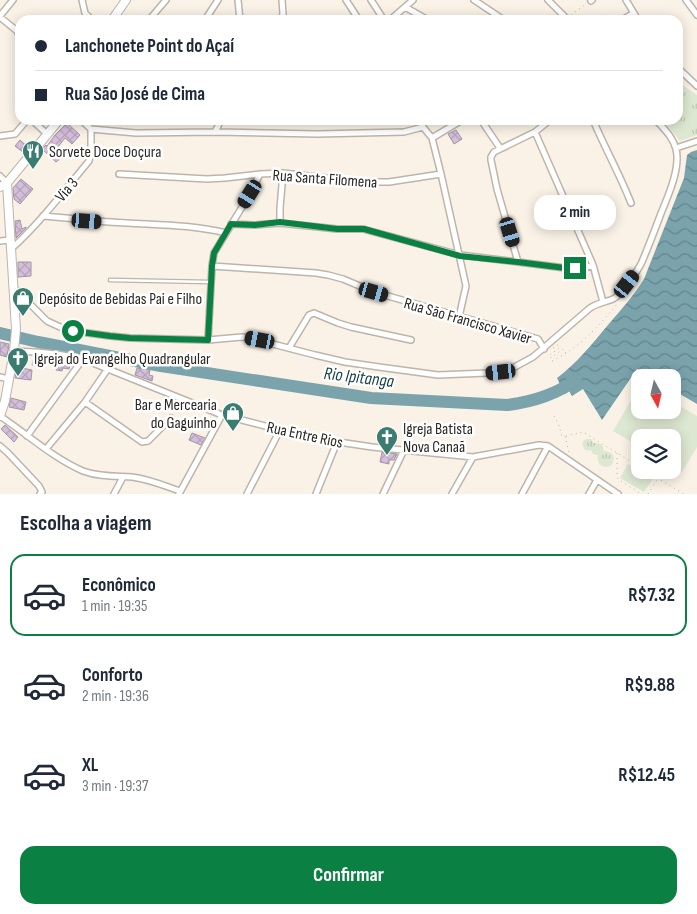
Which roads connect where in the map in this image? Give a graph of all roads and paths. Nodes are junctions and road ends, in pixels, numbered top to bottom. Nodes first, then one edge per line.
1 (13, 0) edge
2 (82, 0) edge
3 (126, 0) edge
4 (166, 0) edge
5 (218, 0) edge
6 (238, 0) edge
7 (282, 0) edge
8 (346, 0) edge
9 (371, 0) edge
10 (413, 0) edge
11 (474, 0) edge
12 (548, 0) edge
13 (592, 0) edge
14 (626, 0) edge
15 (686, 0) edge
16 (405, 7) junction
17 (634, 13) joint
18 (87, 15) edge
19 (116, 15) edge
20 (153, 15) edge
21 (208, 15) edge
22 (240, 15) edge
23 (283, 15) edge
24 (356, 15) edge
25 (381, 15) edge
26 (396, 15) edge
27 (419, 15) edge
28 (496, 15) edge
29 (563, 15) edge
30 (572, 15) edge
31 (631, 15) edge
32 (697, 15) edge
33 (0, 16) edge
34 (15, 29) edge
35 (683, 73) edge
36 (697, 86) edge
37 (22, 125) edge
38 (37, 125) edge
39 (55, 125) edge
40 (87, 125) edge
41 (218, 125) edge
42 (454, 125) edge
43 (484, 125) edge
44 (544, 125) edge
45 (596, 125) edge
46 (661, 125) edge
47 (423, 127) joint
48 (91, 129) junction
49 (215, 132) junction
50 (535, 132) junction
51 (47, 134) junction
52 (0, 136) edge
53 (432, 138) junction
54 (697, 142) edge
55 (500, 148) junction
56 (676, 148) junction
57 (283, 172) junction
58 (119, 174) dead end
59 (260, 174) junction
60 (441, 174) junction
61 (0, 176) edge
62 (3, 185) edge
63 (630, 203) dead end
64 (43, 216) junction
65 (280, 222) junction
66 (231, 224) junction
67 (226, 233) junction
68 (0, 242) edge
69 (11, 245) junction
70 (460, 256) junction
71 (518, 262) junction
72 (593, 265) junction
73 (212, 266) junction
74 (110, 280) dead end
75 (212, 282) junction
76 (12, 286) junction
77 (603, 302) junction
78 (459, 316) junction
79 (208, 340) junction
80 (411, 340) dead end
81 (14, 347) junction
82 (289, 348) junction
83 (544, 349) junction
84 (552, 350) dead end
85 (567, 354) dead end
86 (83, 359) junction
87 (107, 370) junction
88 (4, 378) edge
89 (85, 402) junction
90 (222, 415) junction
91 (0, 416) edge
92 (554, 416) dead end
93 (171, 418) dead end
94 (280, 430) junction
95 (27, 436) junction
96 (565, 436) junction
97 (337, 442) junction
98 (0, 446) edge
99 (548, 446) junction
100 (46, 449) junction
101 (404, 450) junction
102 (617, 453) junction
103 (569, 454) dead end
104 (472, 457) junction
105 (631, 462) edge
106 (123, 477) junction
107 (658, 479) joint
108 (597, 480) junction
109 (41, 493) edge
110 (179, 493) edge
111 (114, 494) edge
112 (247, 494) edge
113 (316, 494) edge
114 (383, 494) edge
115 (452, 494) edge
116 (522, 494) edge
117 (589, 494) edge
118 (618, 494) edge
119 (641, 494) edge
120 (648, 494) edge
121 (683, 494) edge

1 - 33 street
2 - 18 street
3 - 19 street
4 - 20 street
5 - 21 street
6 - 22 street
7 - 23 street
8 - 24 street
9 - 25 street
10 - 16 street
11 - 28 street
12 - 29 street
13 - 30 path
14 - 17 street
15 - 32 street
16 - 26 street
16 - 27 street
17 - 31 street
33 - 34 street
35 - 36 street
37 - 52 street
38 - 51 street
39 - 51 street
40 - 48 street
41 - 49 street
42 - 53 street
43 - 55 street
44 - 50 street
45 - 63 street
46 - 56 street
47 - 49 street
47 - 53 street
48 - 49 street
48 - 64 street, Via 3
50 - 55 street
50 - 72 street
51 - 62 street
53 - 60 street
54 - 56 street
55 - 71 street
56 - 77 street
57 - 59 street, Rua Santa Filomena
57 - 60 street, Rua Santa Filomena
57 - 65 street
58 - 59 street, Rua Santa Filomena
59 - 66 street
60 - 70 street
61 - 62 street
62 - 69 street
64 - 67 street
64 - 69 street, Via 3
65 - 66 street
65 - 70 street
66 - 67 street
67 - 73 street
68 - 69 street
69 - 76 street
70 - 71 street
70 - 78 street
71 - 72 street
72 - 77 street
73 - 75 street
73 - 78 street, Rua São Francisco Xavier
74 - 75 lane
75 - 79 street
76 - 79 street
76 - 81 street
77 - 83 street
78 - 83 street, Rua São Francisco Xavier
79 - 82 street
80 - 82 street
81 - 86 street, Rua Entre Rios
81 - 88 street
82 - 83 street
84 - 85 path
86 - 87 street, Rua Entre Rios
86 - 95 street
87 - 89 street
87 - 90 street, Rua Entre Rios
88 - 91 street
89 - 93 street
89 - 100 street
90 - 94 street, Rua Entre Rios
90 - 110 street
91 - 95 street
92 - 96 path
94 - 97 street, Rua Entre Rios
94 - 112 street
95 - 100 street
96 - 102 path
96 - 103 path
97 - 101 street, Rua Entre Rios
97 - 113 street
98 - 109 street
99 - 104 street, Rua Entre Rios
99 - 108 street
99 - 116 street
100 - 106 street
101 - 104 street, Rua Entre Rios
101 - 114 street
102 - 105 path
102 - 119 path
104 - 115 street
106 - 110 street
106 - 111 street
107 - 120 path
107 - 121 path
108 - 117 street
108 - 118 street

